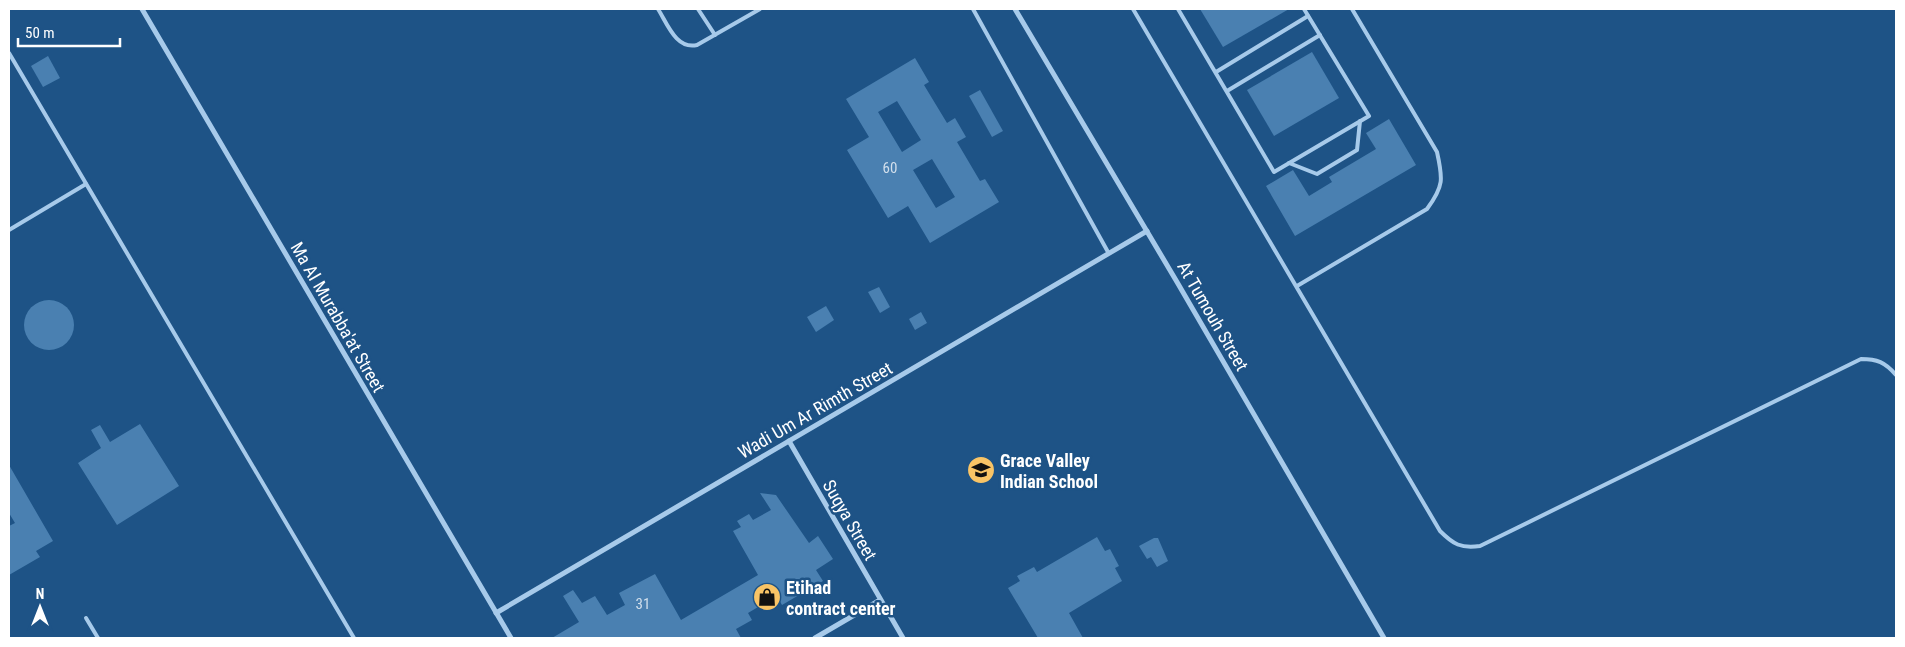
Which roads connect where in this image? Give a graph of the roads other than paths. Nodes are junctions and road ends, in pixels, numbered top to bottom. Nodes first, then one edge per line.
1 (142, 9) edge
2 (658, 9) edge
3 (698, 9) edge
4 (760, 9) edge
5 (973, 9) edge
6 (1015, 9) edge
7 (1133, 9) edge
8 (1178, 9) edge
9 (1304, 9) edge
10 (1352, 9) edge
11 (1308, 16) junction
12 (715, 35) junction
13 (1320, 36) junction
14 (9, 53) edge
15 (1216, 72) junction
16 (1227, 91) junction
17 (1360, 121) junction
18 (1289, 163) junction
19 (86, 184) junction
20 (9, 230) edge
21 (1147, 231) junction
22 (1108, 252) junction
23 (1297, 286) junction
24 (1896, 375) edge
25 (789, 441) junction
26 (880, 600) junction
27 (496, 613) junction
28 (86, 618) dead end
29 (98, 638) edge
30 (354, 638) edge
31 (511, 638) edge
32 (815, 638) edge
33 (903, 638) edge
34 (1384, 638) edge

1 - 27 street, Ma Al Murabba'at Street
2 - 12 lane
3 - 12 lane
4 - 12 lane
5 - 22 lane
6 - 21 street, At Tumouh Street
7 - 23 lane
8 - 15 lane
9 - 11 lane
10 - 23 lane
11 - 13 lane
11 - 15 lane
13 - 16 lane
13 - 17 lane
14 - 19 lane
15 - 16 lane
16 - 18 lane
17 - 18 lane
17 - 18 lane
19 - 20 lane
19 - 30 lane
21 - 22 street, Wadi Um Ar Rimth Street
21 - 34 street, At Tumouh Street
22 - 25 street, Wadi Um Ar Rimth Street
23 - 24 lane
25 - 26 street, Suqya Street
25 - 27 street, Wadi Um Ar Rimth Street
26 - 32 street
26 - 33 street, Suqya Street
27 - 31 street, Ma Al Murabba'at Street
28 - 29 lane

